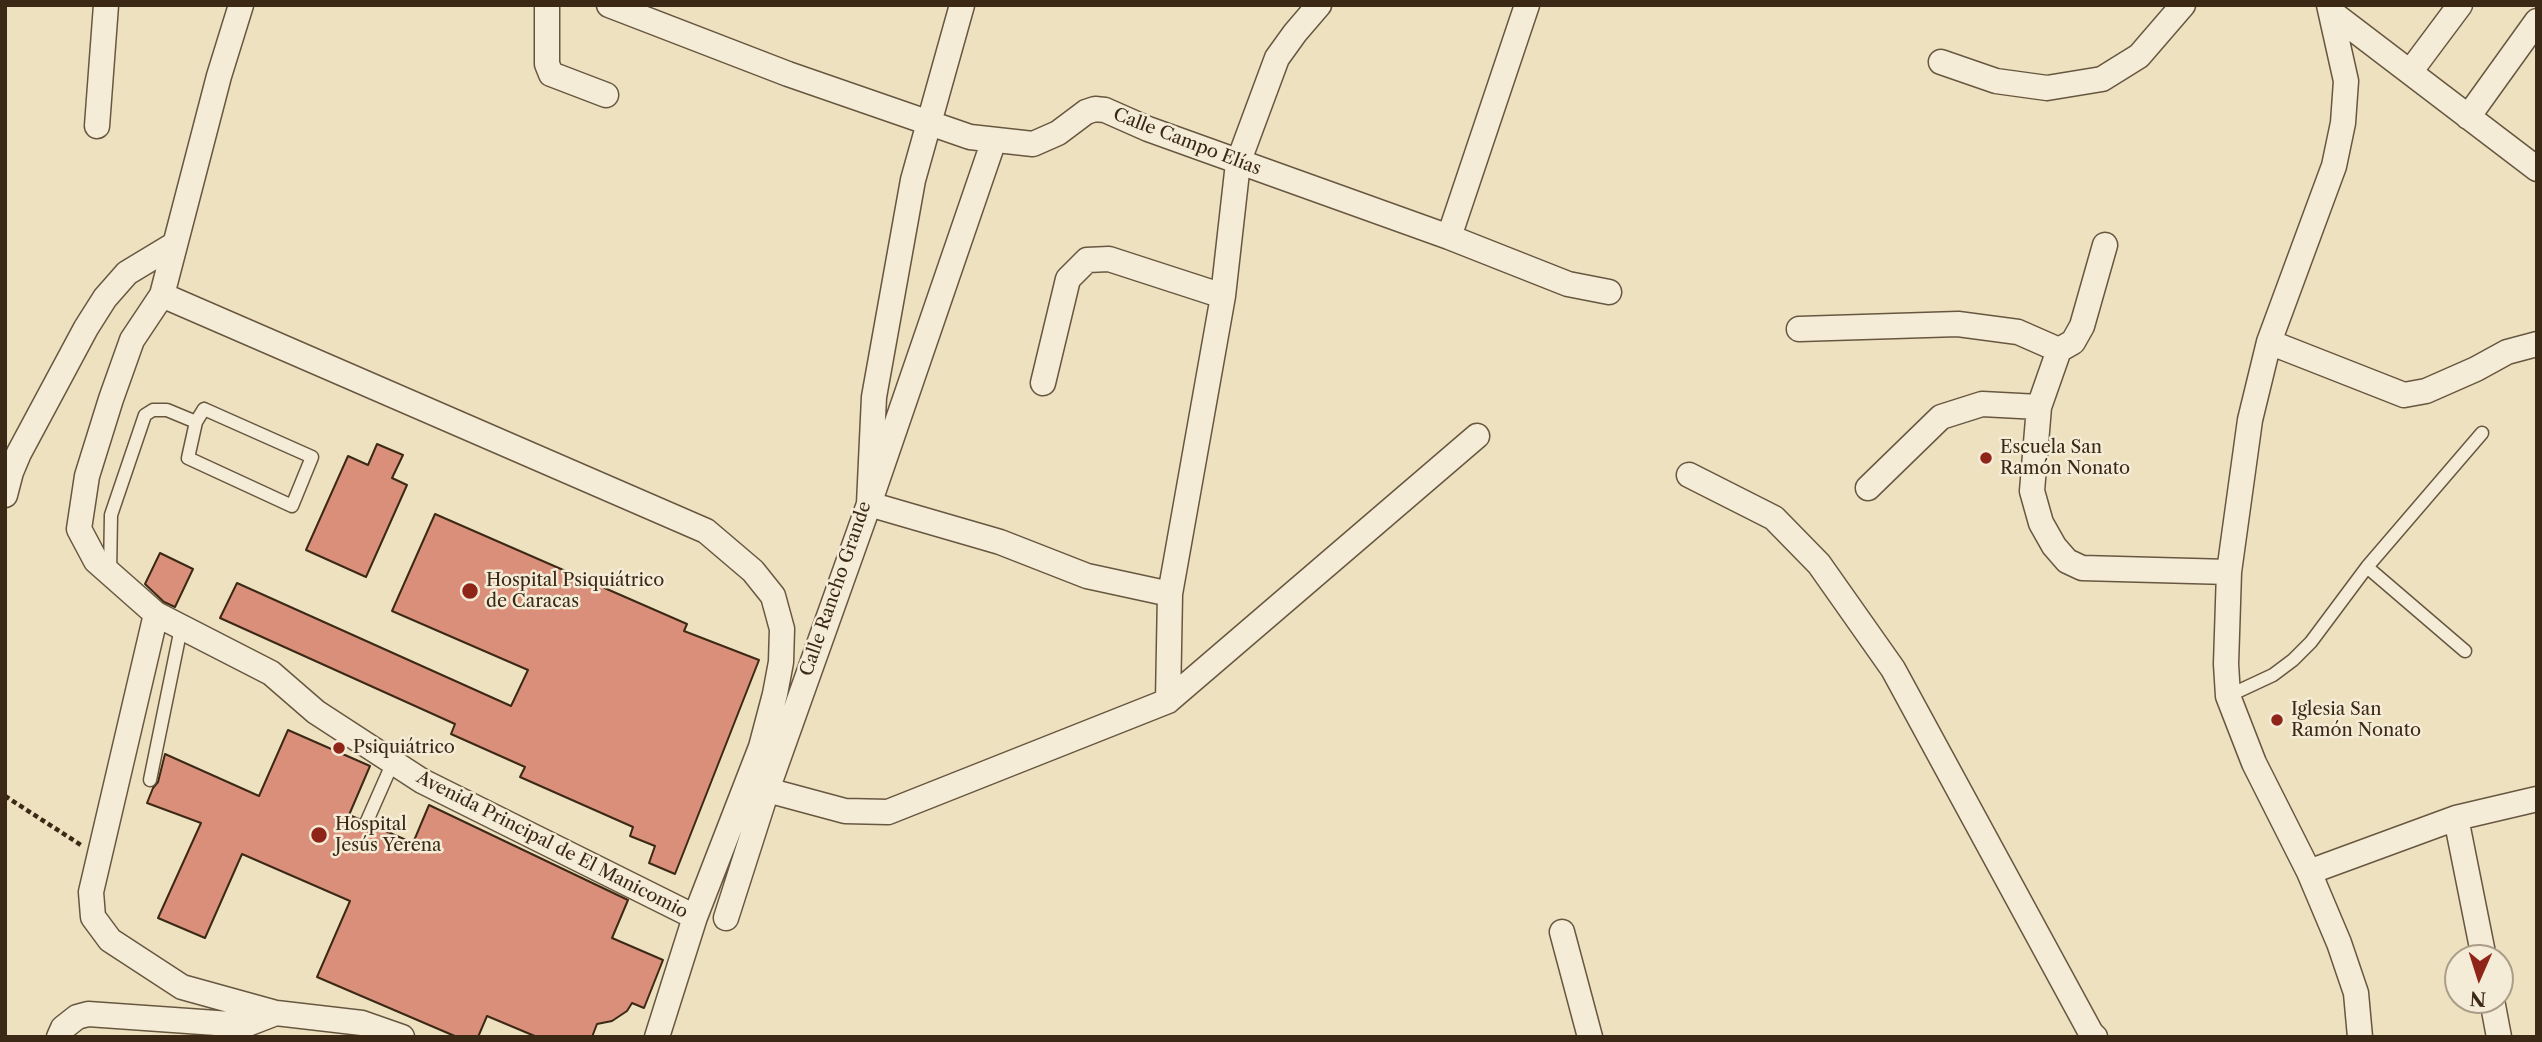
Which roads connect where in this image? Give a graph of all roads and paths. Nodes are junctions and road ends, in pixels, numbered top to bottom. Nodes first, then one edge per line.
1 (106, 5) edge
2 (240, 5) edge
3 (547, 5) edge
4 (609, 5) edge
5 (962, 5) edge
6 (1320, 5) edge
7 (1527, 5) edge
8 (2183, 5) edge
9 (2460, 5) edge
10 (2330, 9) edge
11 (2537, 20) edge
12 (1941, 62) dead end
13 (2410, 72) junction
14 (606, 95) dead end
15 (2468, 117) junction
16 (929, 124) junction
17 (97, 126) dead end
18 (994, 140) junction
19 (1238, 163) junction
20 (2537, 169) edge
21 (1449, 237) junction
22 (175, 244) junction
23 (2105, 245) dead end
24 (1609, 292) dead end
25 (162, 295) junction
26 (1223, 296) junction
27 (1799, 329) dead end
28 (2269, 342) junction
29 (2537, 344) edge
30 (2059, 350) junction
31 (1043, 383) dead end
32 (2039, 407) junction
33 (196, 422) junction
34 (2482, 433) dead end
35 (1477, 436) dead end
36 (1689, 475) dead end
37 (1868, 488) dead end
38 (5, 495) edge
39 (869, 504) junction
40 (2367, 567) junction
41 (2229, 572) junction
42 (110, 574) junction
43 (1170, 594) junction
44 (156, 614) junction
45 (181, 628) junction
46 (2465, 651) dead end
47 (2228, 696) junction
48 (1168, 701) junction
49 (393, 762) junction
50 (149, 780) dead end
51 (767, 790) junction
52 (5, 796) edge
53 (2537, 799) edge
54 (2456, 818) junction
55 (367, 821) dead end
56 (99, 857) junction
57 (2309, 872) junction
58 (695, 917) junction
59 (726, 918) dead end
60 (1562, 932) dead end
61 (2481, 944) edge
62 (276, 1013) junction
63 (2495, 1014) edge
64 (59, 1037) edge
65 (402, 1037) edge
66 (657, 1037) edge
67 (1590, 1037) edge
68 (2095, 1037) edge
69 (2360, 1037) edge
70 (2499, 1037) edge

1 - 17 street
2 - 22 street, Avenida Principal de El Manicomio
3 - 14 street
4 - 16 street, Calle Campo Elías
5 - 16 street, Calle Rancho Grande
6 - 19 street
7 - 21 street
8 - 12 street
9 - 13 street
10 - 13 street
10 - 28 street
11 - 15 street
13 - 15 street
15 - 20 street
16 - 18 street, Calle Campo Elías
16 - 39 street, Calle Rancho Grande
18 - 19 street, Calle Campo Elías
18 - 39 street
19 - 21 street, Calle Campo Elías
19 - 26 street
21 - 24 street, Calle Campo Elías
22 - 25 street, Avenida Principal de El Manicomio
22 - 38 street
23 - 30 street
25 - 42 street, Avenida Principal de El Manicomio
25 - 58 street
26 - 31 street
26 - 43 street
27 - 30 street
28 - 29 street
28 - 41 street
30 - 32 street
32 - 37 street
32 - 41 street
33 - 33 lane
33 - 42 lane
34 - 40 lane
35 - 48 street
36 - 68 street
39 - 43 street
39 - 51 street, Calle Rancho Grande
40 - 46 lane
40 - 47 lane
41 - 47 street
42 - 44 street, Avenida Principal de El Manicomio
43 - 48 street
44 - 45 street, Avenida Principal de El Manicomio
44 - 56 street
45 - 49 street, Avenida Principal de El Manicomio
45 - 50 lane
47 - 57 street
48 - 51 street
49 - 55 lane
49 - 58 street, Avenida Principal de El Manicomio
51 - 59 street, Calle Rancho Grande
52 - 56 path
53 - 54 street
54 - 57 street
54 - 61 street
56 - 62 street
57 - 69 street
58 - 66 street
60 - 67 street
62 - 64 street
62 - 65 street
63 - 70 street

